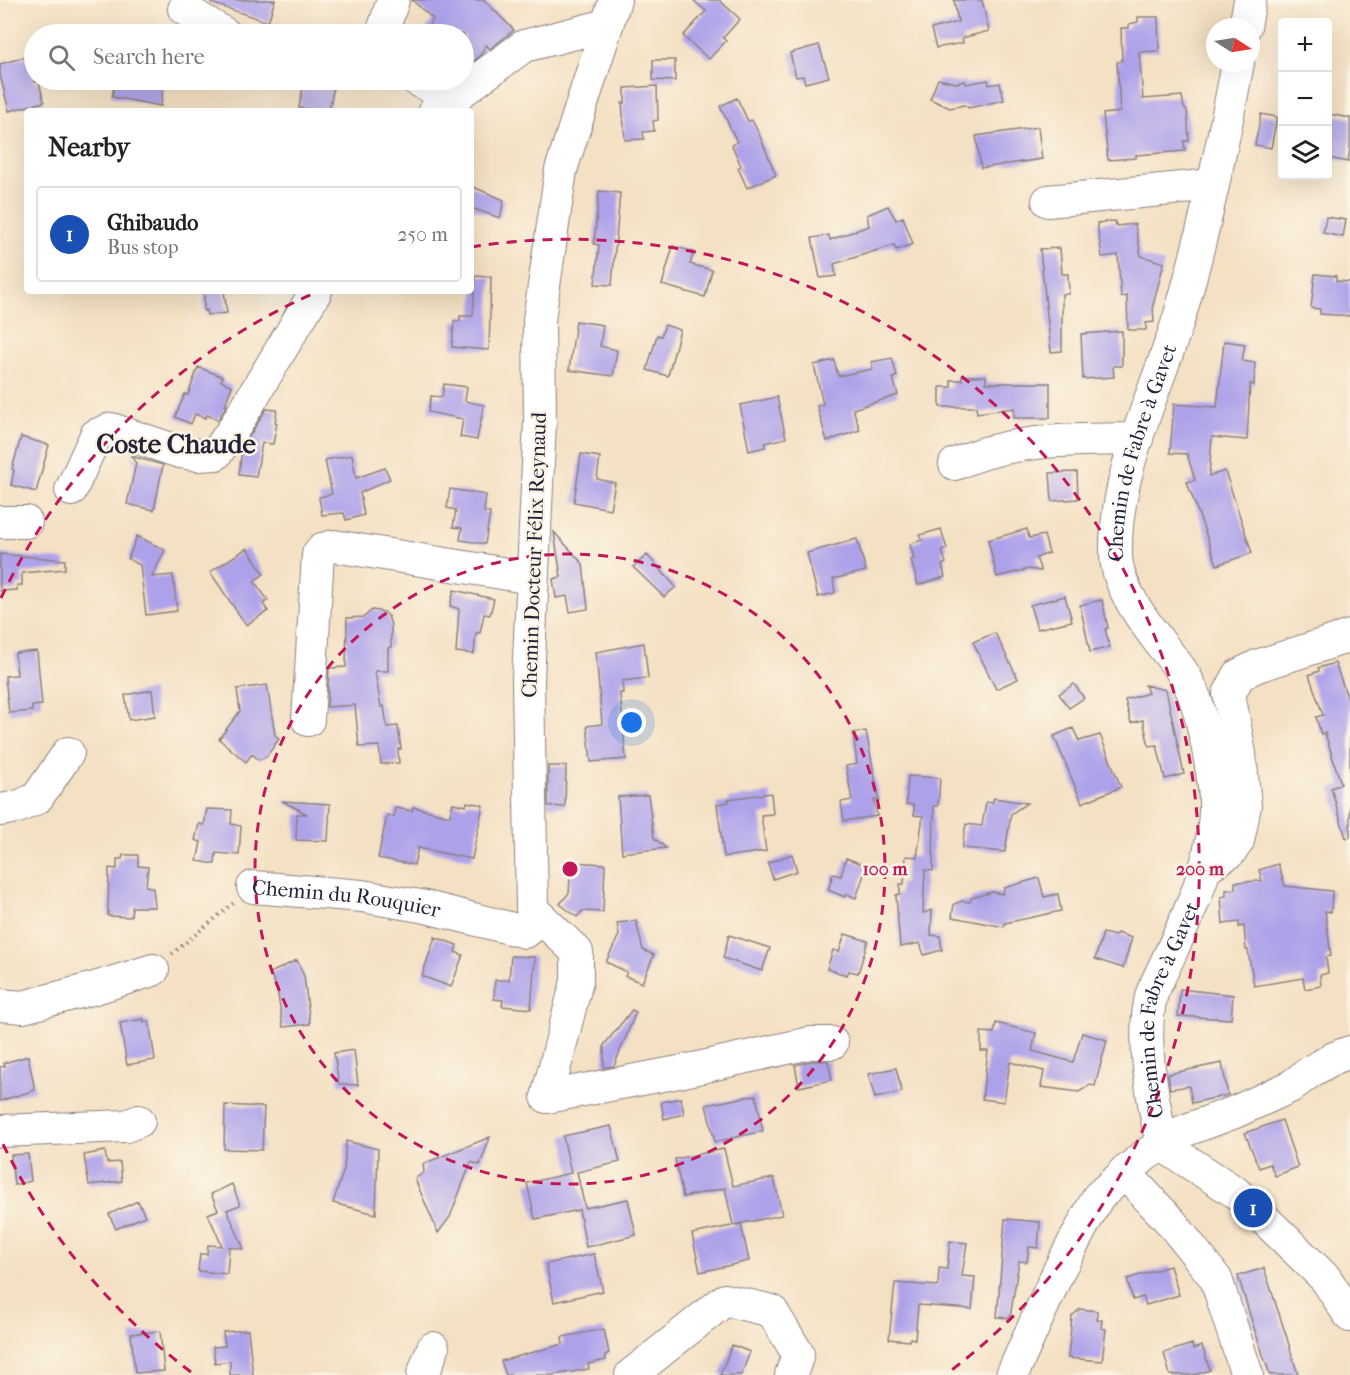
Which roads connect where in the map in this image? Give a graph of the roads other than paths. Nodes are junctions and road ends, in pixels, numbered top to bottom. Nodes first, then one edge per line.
1 (393, 0) edge
2 (1250, 0) edge
3 (184, 9) dead end
4 (611, 13) edge
5 (1247, 18) edge
6 (209, 24) edge
7 (385, 24) edge
8 (1236, 72) edge
9 (474, 82) edge
10 (428, 90) edge
11 (463, 90) edge
12 (444, 104) edge
13 (1213, 185) junction
14 (1048, 201) dead end
15 (314, 294) edge
16 (1137, 439) junction
17 (955, 464) dead end
18 (71, 490) dead end
19 (532, 578) junction
20 (1350, 636) edge
21 (308, 720) dead end
22 (68, 753) dead end
23 (0, 810) edge
24 (1206, 867) junction
25 (253, 887) road end
26 (542, 920) junction
27 (153, 970) road end
28 (0, 1005) edge
29 (832, 1043) dead end
30 (1350, 1052) edge
31 (139, 1121) dead end
32 (0, 1131) edge
33 (1162, 1144) junction
34 (1124, 1172) junction
35 (1350, 1316) edge
36 (630, 1375) edge
37 (791, 1375) edge
38 (1012, 1375) edge
39 (1247, 1375) edge

1 - 7 street
2 - 5 street
3 - 6 street
4 - 9 street
4 - 19 street, Chemin Docteur Félix Reynaud
8 - 13 street, Chemin de Fabre à Gavet
10 - 12 street
11 - 12 street
13 - 14 street
13 - 16 street, Chemin de Fabre à Gavet
15 - 18 street
16 - 17 street
16 - 24 street, Chemin de Fabre à Gavet
19 - 21 street
19 - 26 street, Chemin Docteur Félix Reynaud
20 - 24 street
22 - 23 street
24 - 33 street, Chemin de Fabre à Gavet
25 - 26 street, Chemin du Rouquier
26 - 29 street, Chemin Docteur Félix Reynaud
27 - 28 street
30 - 33 street
31 - 32 street
33 - 34 street, Chemin de Fabre à Gavet
33 - 35 street
34 - 38 street, Chemin de Fabre à Gavet
34 - 39 street
36 - 37 street

